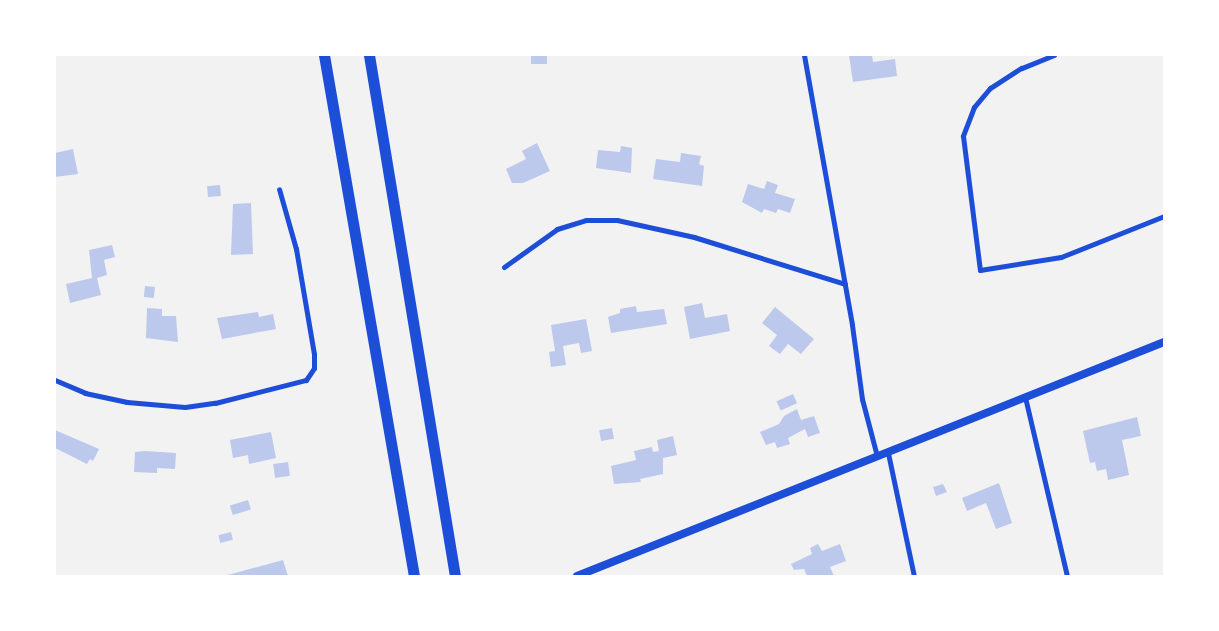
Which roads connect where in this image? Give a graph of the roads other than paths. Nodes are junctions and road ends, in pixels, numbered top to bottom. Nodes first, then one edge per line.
1 (324, 55) edge
2 (369, 55) edge
3 (804, 55) edge
4 (1054, 55) edge
5 (279, 189) dead end
6 (1164, 216) edge
7 (504, 267) dead end
8 (844, 284) junction
9 (1164, 342) edge
10 (55, 380) edge
11 (1025, 397) junction
12 (888, 453) junction
13 (877, 456) junction
14 (414, 576) edge
15 (455, 576) edge
16 (577, 576) edge
17 (914, 576) edge
18 (1067, 576) edge

1 - 14 highway
2 - 15 highway
3 - 8 street
4 - 6 street
5 - 10 street
7 - 8 street
8 - 13 street
9 - 11 street
11 - 12 street
11 - 18 street
12 - 13 street
12 - 17 street
13 - 16 street

